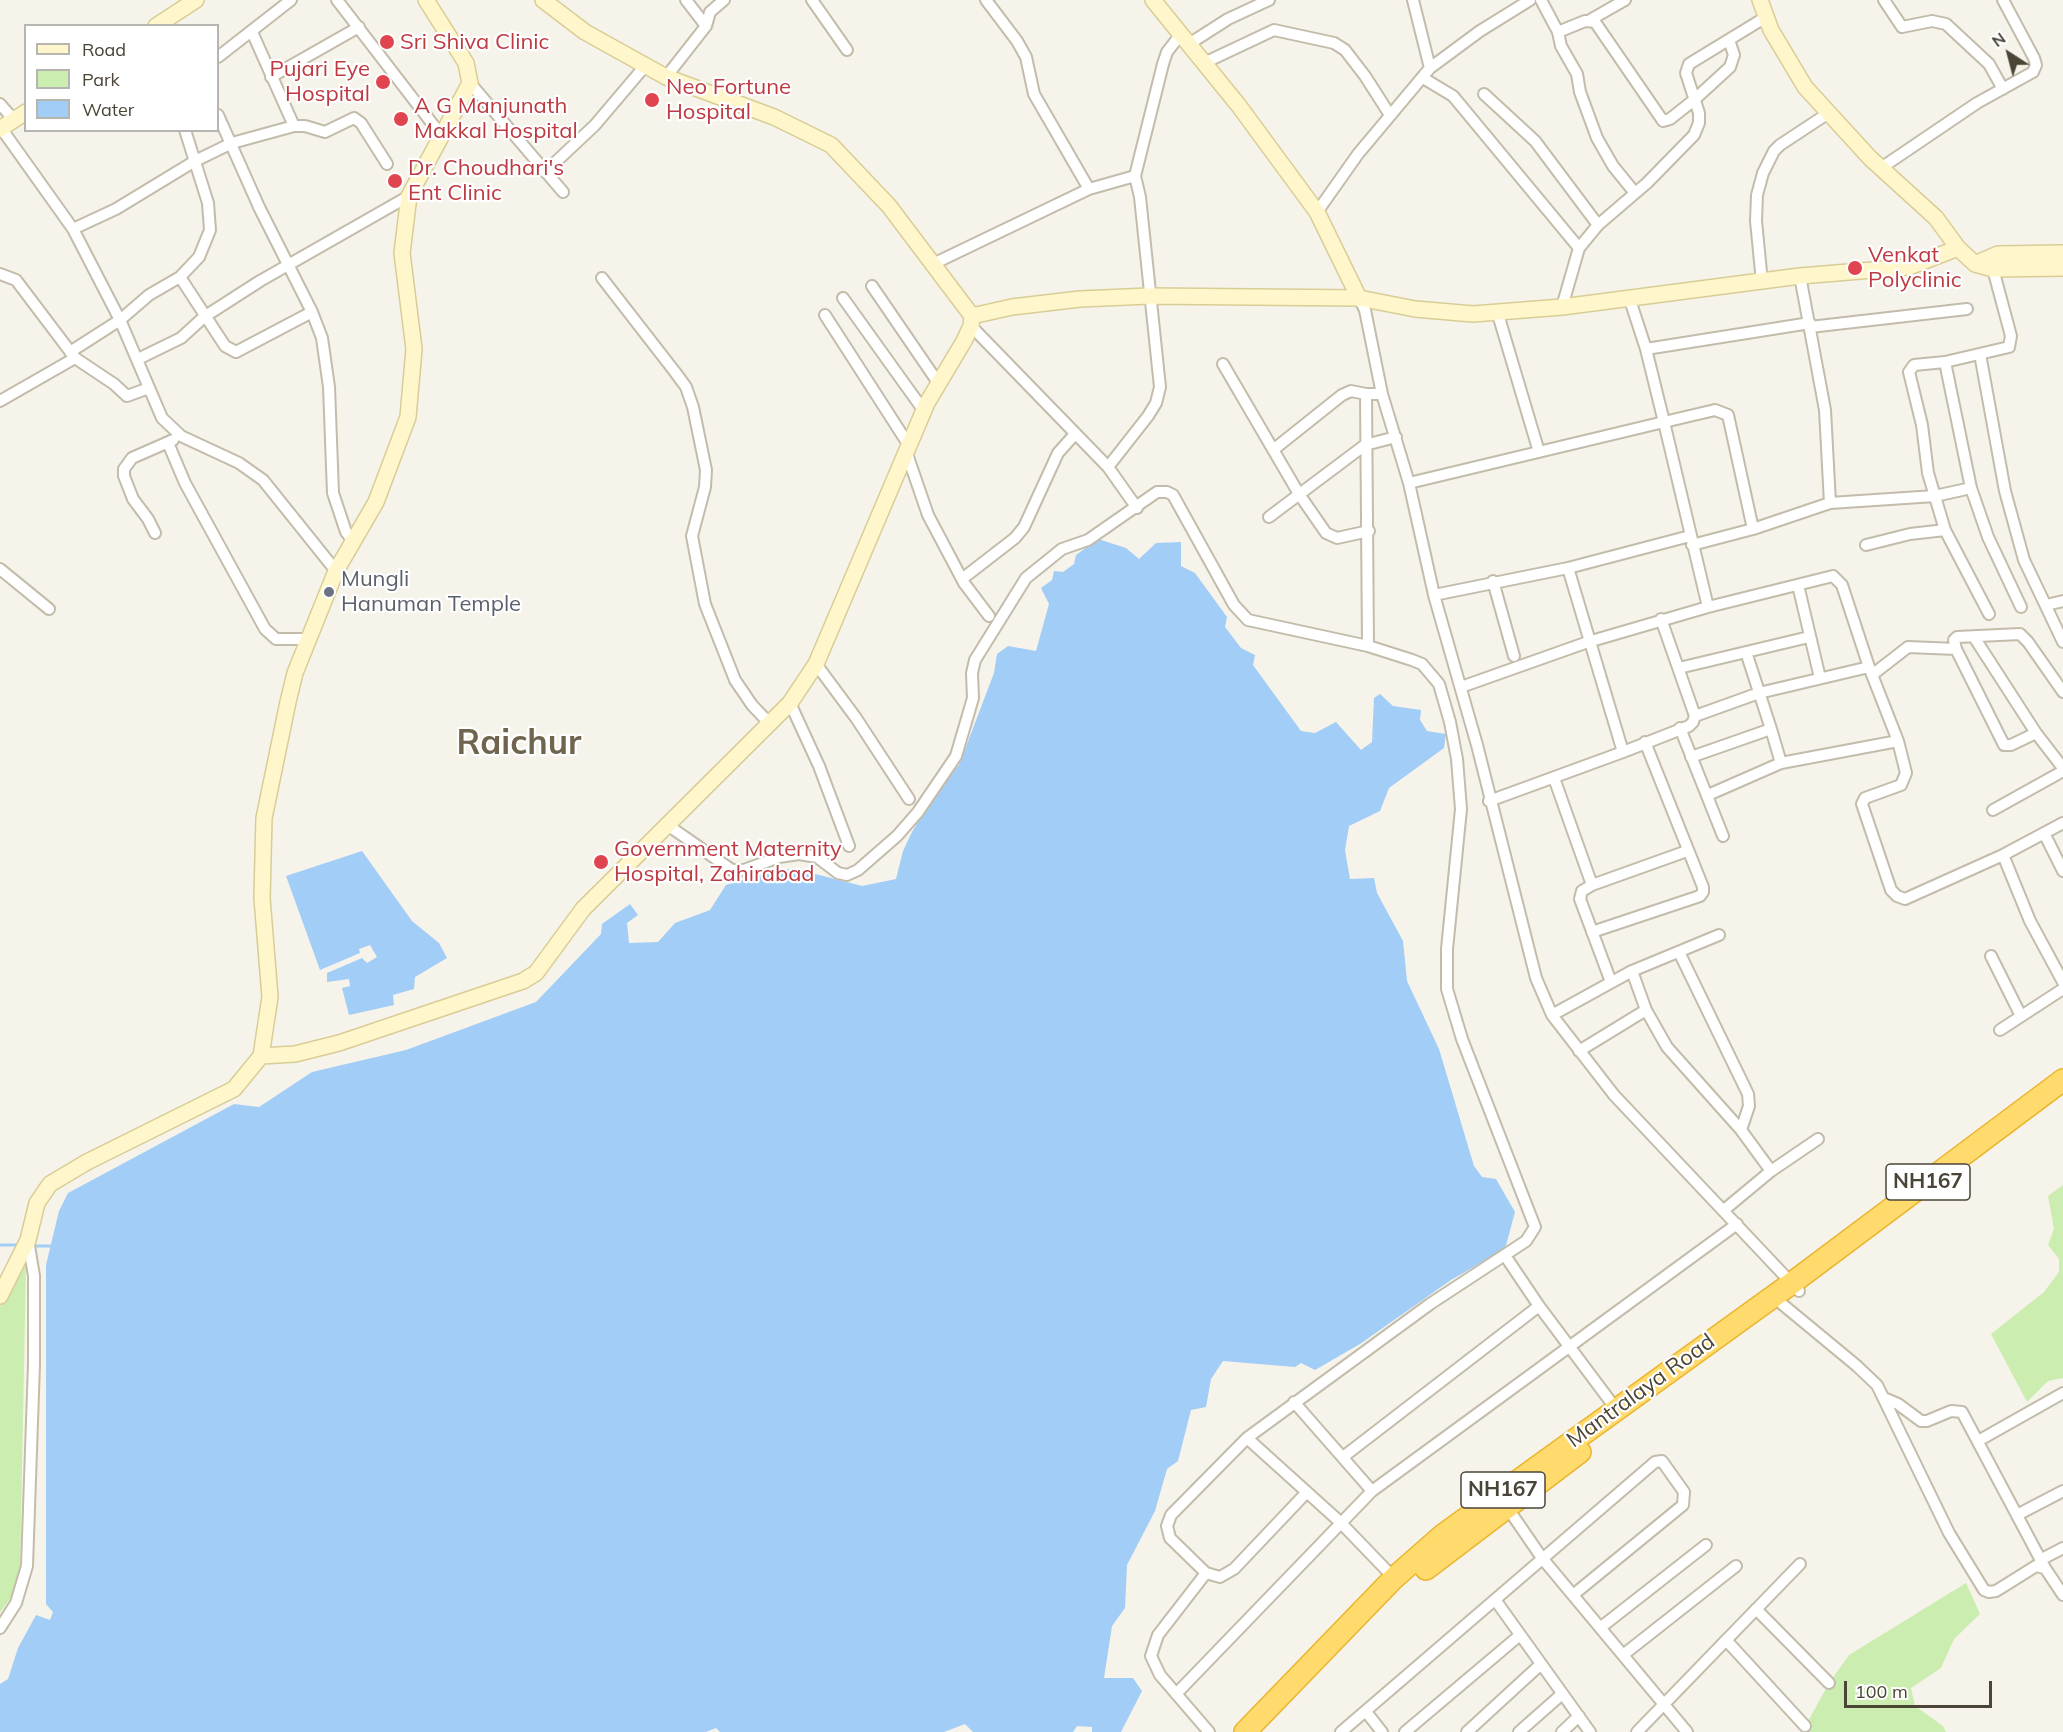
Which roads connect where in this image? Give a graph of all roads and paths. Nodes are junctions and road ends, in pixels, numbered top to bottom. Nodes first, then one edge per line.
1 (196, 0) edge
2 (291, 0) edge
3 (337, 0) edge
4 (426, 0) edge
5 (543, 0) edge
6 (686, 0) edge
7 (723, 0) edge
8 (812, 0) edge
9 (986, 0) edge
10 (1153, 0) edge
11 (1269, 0) edge
12 (1413, 0) edge
13 (1530, 0) edge
14 (1541, 0) edge
15 (1625, 0) edge
16 (1760, 0) edge
17 (1884, 0) edge
18 (2003, 0) edge
19 (1766, 17) junction
20 (1590, 20) junction
21 (164, 23) edge
22 (706, 26) junction
23 (359, 27) junction
24 (252, 32) junction
25 (1558, 32) junction
26 (1185, 39) junction
27 (1729, 40) junction
28 (847, 50) dead end
29 (219, 56) edge
30 (1204, 63) junction
31 (645, 66) junction
32 (1430, 68) junction
33 (271, 77) junction
34 (666, 77) junction
35 (1423, 78) junction
36 (470, 83) junction
37 (2003, 89) junction
38 (1484, 94) dead end
39 (1694, 100) junction
40 (0, 104) edge
41 (1827, 114) junction
42 (1390, 115) junction
43 (219, 117) edge
44 (10, 122) edge
45 (294, 126) junction
46 (186, 132) edge
47 (441, 135) junction
48 (232, 143) junction
49 (195, 161) junction
50 (387, 164) dead end
51 (1881, 168) junction
52 (545, 172) junction
53 (1135, 176) junction
54 (1089, 189) junction
55 (563, 192) dead end
56 (1635, 193) junction
57 (409, 196) junction
58 (1317, 212) junction
59 (1598, 225) junction
60 (73, 229) junction
61 (1579, 248) junction
62 (1958, 248) junction
63 (2063, 254) edge
64 (933, 264) junction
65 (1975, 264) junction
66 (288, 265) junction
67 (2063, 268) edge
68 (1993, 269) junction
69 (0, 274) edge
70 (1800, 276) junction
71 (180, 277) junction
72 (602, 278) dead end
73 (1762, 282) junction
74 (872, 286) dead end
75 (1149, 296) junction
76 (1629, 297) junction
77 (843, 298) dead end
78 (1359, 298) junction
79 (1562, 307) junction
80 (1967, 309) dead end
81 (1497, 311) junction
82 (312, 312) junction
83 (825, 315) dead end
84 (204, 317) junction
85 (120, 320) junction
86 (972, 321) junction
87 (1810, 325) junction
88 (1646, 349) junction
89 (1980, 354) junction
90 (73, 355) junction
91 (138, 359) junction
92 (1946, 362) junction
93 (1223, 364) dead end
94 (939, 384) junction
95 (149, 388) junction
96 (1366, 394) junction
97 (1382, 394) junction
98 (0, 401) edge
99 (924, 411) junction
100 (1664, 422) junction
101 (1075, 434) junction
102 (182, 436) junction
103 (1396, 438) junction
104 (168, 443) junction
105 (1365, 445) junction
106 (909, 450) junction
107 (1274, 450) junction
108 (1539, 452) junction
109 (1107, 467) junction
110 (1409, 483) junction
111 (1971, 488) junction
112 (1299, 494) junction
113 (1935, 496) junction
114 (1830, 503) junction
115 (1137, 508) junction
116 (1269, 517) dead end
117 (1753, 529) junction
118 (1945, 530) junction
119 (1369, 531) junction
120 (155, 533) dead end
121 (353, 541) junction
122 (1691, 541) junction
123 (1866, 545) dead end
124 (1568, 567) junction
125 (0, 569) edge
126 (336, 571) junction
127 (962, 579) junction
128 (1493, 581) junction
129 (1798, 585) junction
130 (1434, 595) junction
131 (2063, 601) edge
132 (2046, 605) junction
133 (1708, 607) junction
134 (2021, 607) dead end
135 (49, 609) dead end
136 (1989, 614) dead end
137 (988, 616) dead end
138 (1661, 619) junction
139 (1809, 637) junction
140 (1974, 637) junction
141 (309, 639) junction
142 (1588, 642) junction
143 (2063, 642) edge
144 (1368, 646) junction
145 (1956, 649) junction
146 (1746, 652) junction
147 (1514, 656) dead end
148 (816, 664) junction
149 (1679, 668) junction
150 (1871, 671) junction
151 (1820, 678) junction
152 (1461, 687) junction
153 (2063, 692) edge
154 (1759, 693) junction
155 (790, 703) junction
156 (1695, 716) junction
157 (770, 724) junction
158 (1680, 728) junction
159 (1771, 729) junction
160 (2036, 733) junction
161 (1898, 741) junction
162 (1645, 742) junction
163 (1623, 752) junction
164 (1691, 757) junction
165 (1781, 763) junction
166 (2063, 770) edge
167 (1554, 778) junction
168 (1708, 795) junction
169 (909, 799) dead end
170 (1489, 801) junction
171 (1993, 810) dead end
172 (2063, 823) edge
173 (666, 824) junction
174 (2044, 833) junction
175 (1723, 836) dead end
176 (849, 846) dead end
177 (1688, 851) junction
178 (2003, 855) junction
179 (2063, 871) edge
180 (1592, 885) junction
181 (1592, 932) junction
182 (1719, 935) dead end
183 (1679, 952) junction
184 (1991, 956) dead end
185 (1632, 971) junction
186 (1611, 982) junction
187 (2063, 982) edge
188 (2063, 989) edge
189 (1646, 1010) junction
190 (1552, 1015) junction
191 (2021, 1016) junction
192 (2000, 1030) dead end
193 (1579, 1051) junction
194 (261, 1056) junction
195 (2063, 1080) edge
196 (2063, 1097) edge
197 (1741, 1130) junction
198 (1818, 1139) dead end
199 (1771, 1171) junction
200 (1724, 1210) junction
201 (1737, 1224) junction
202 (28, 1237) junction
203 (1506, 1257) junction
204 (1795, 1287) junction
205 (0, 1296) edge
206 (1782, 1304) junction
207 (1539, 1306) junction
208 (1569, 1347) junction
209 (2063, 1393) edge
210 (1884, 1398) junction
211 (1294, 1402) junction
212 (1616, 1409) junction
213 (1247, 1438) junction
214 (1978, 1441) junction
215 (1342, 1457) junction
216 (1372, 1491) junction
217 (2063, 1491) edge
218 (1307, 1492) junction
219 (1507, 1507) junction
220 (2017, 1515) junction
221 (1340, 1522) junction
222 (1706, 1545) dead end
223 (2063, 1548) edge
224 (1542, 1558) junction
225 (1800, 1564) dead end
226 (2042, 1564) junction
227 (1736, 1566) dead end
228 (1206, 1573) junction
229 (1394, 1578) junction
230 (1573, 1595) junction
231 (2063, 1595) edge
232 (1496, 1601) junction
233 (1756, 1609) junction
234 (0, 1628) edge
235 (1600, 1628) junction
236 (1520, 1635) junction
237 (1726, 1640) junction
238 (1623, 1655) junction
239 (1541, 1664) junction
240 (1829, 1683) dead end
241 (1176, 1694) junction
242 (1562, 1694) junction
243 (1664, 1704) junction
244 (1366, 1713) junction
245 (1579, 1716) junction
246 (1805, 1726) dead end
247 (1209, 1732) edge
248 (1245, 1732) edge
249 (1266, 1732) edge
250 (1341, 1732) edge
251 (1382, 1732) edge
252 (1404, 1732) edge
253 (1467, 1732) edge
254 (1519, 1732) edge
255 (1562, 1732) edge
256 (1590, 1732) edge
257 (1637, 1732) edge
258 (1687, 1732) edge

1 - 21 street
2 - 24 street
3 - 23 street
4 - 36 street
5 - 31 street
6 - 22 street
7 - 22 street
8 - 28 street
9 - 54 street
10 - 26 street
11 - 26 street
12 - 32 street
13 - 32 street
14 - 25 street
15 - 20 street
16 - 19 street
17 - 37 street
18 - 37 street
19 - 27 street
19 - 41 street
20 - 25 street
20 - 39 street
22 - 34 street
23 - 33 street
23 - 47 street
24 - 29 street
24 - 33 street
25 - 56 street
26 - 30 street
26 - 53 street
27 - 39 street
27 - 39 street
30 - 42 street
30 - 58 street
31 - 34 street
31 - 52 street
32 - 35 street
33 - 45 street
34 - 64 street
35 - 42 street
35 - 61 street
36 - 47 street
36 - 52 street
37 - 51 street
38 - 59 street
39 - 56 street
40 - 44 street
41 - 51 street
41 - 73 street
42 - 58 street
43 - 48 street
44 - 60 street
45 - 48 street
45 - 50 street
46 - 49 street
47 - 57 street
48 - 49 street
48 - 66 street
49 - 60 street
49 - 71 street
51 - 62 street
52 - 55 street
53 - 54 street
53 - 75 street
54 - 64 street
56 - 59 street
57 - 66 street
57 - 121 street
58 - 78 street
59 - 61 street
60 - 85 street
61 - 79 street
62 - 65 street
62 - 70 street
63 - 65 street
64 - 86 street
65 - 68 street
66 - 82 street
66 - 84 street
67 - 68 street
68 - 89 street
69 - 90 street
70 - 73 street
70 - 87 street
71 - 84 street
71 - 85 street
72 - 157 street
73 - 76 street
74 - 94 street
75 - 78 street
75 - 86 street
75 - 109 street
76 - 79 street
76 - 88 street
77 - 99 street
78 - 81 street
78 - 97 street
79 - 81 street
80 - 87 street
81 - 108 street
82 - 84 street
82 - 121 street
83 - 106 street
84 - 91 street
85 - 90 street
85 - 91 street
86 - 94 street
86 - 101 street
87 - 88 street
87 - 114 street
88 - 100 street
89 - 92 street
89 - 132 street
90 - 95 street
90 - 98 street
91 - 95 street
92 - 111 street
92 - 113 street
93 - 107 street
94 - 99 street
95 - 102 street
96 - 97 street
96 - 105 street
96 - 107 street
97 - 103 street
99 - 106 street
100 - 108 street
100 - 117 street
100 - 122 street
101 - 109 street
101 - 127 street
102 - 104 street
102 - 126 street
103 - 105 street
103 - 110 street
104 - 120 street
104 - 141 street
105 - 112 street
105 - 119 street
106 - 127 street
106 - 148 street
107 - 112 street
108 - 110 street
109 - 115 street
110 - 130 street
111 - 113 street
111 - 134 street
112 - 116 street
112 - 119 street
113 - 114 street
113 - 118 street
114 - 117 street
115 - 144 street
115 - 173 street
117 - 122 street
118 - 123 street
118 - 136 street
119 - 144 street
121 - 126 street
122 - 124 street
122 - 133 street
124 - 128 street
124 - 142 street
125 - 135 street
126 - 141 street
127 - 137 street
128 - 130 street
128 - 147 street
129 - 133 street
129 - 139 street
129 - 150 street
130 - 152 street
131 - 132 street
132 - 143 street
133 - 138 street
138 - 142 street
138 - 149 street
139 - 146 street
139 - 151 street
140 - 145 street
140 - 153 street
140 - 160 street
141 - 194 street
142 - 152 street
142 - 163 street
144 - 203 street
145 - 150 street
145 - 160 street
146 - 149 street
146 - 154 street
148 - 155 street
148 - 169 street
149 - 156 street
150 - 151 street
150 - 161 street
151 - 154 street
152 - 170 street
154 - 156 street
154 - 159 street
155 - 157 street
155 - 176 street
156 - 158 street
157 - 173 street
158 - 162 street
158 - 164 street
159 - 164 street
159 - 165 street
160 - 166 street
161 - 165 street
161 - 178 street
162 - 163 street
162 - 177 street
163 - 167 street
164 - 168 street
165 - 168 street
166 - 171 street
167 - 170 street
167 - 180 street
168 - 175 street
170 - 190 street
172 - 174 street
173 - 194 street
174 - 178 street
174 - 179 street
177 - 180 street
177 - 181 street
178 - 187 street
180 - 181 street
181 - 186 street
182 - 183 street
183 - 185 street
183 - 197 street
184 - 191 street
185 - 186 street
185 - 189 street
186 - 190 street
188 - 191 street
189 - 193 street
189 - 197 street
190 - 193 street
191 - 192 street
193 - 200 street
194 - 202 street
195 - 204 highway, Mantralaya Road / NH167
196 - 204 highway, NH167
197 - 199 street
198 - 199 street
199 - 200 street
200 - 201 street
201 - 204 street
201 - 208 street
202 - 205 street
202 - 234 street
203 - 207 street
203 - 211 street
204 - 206 highway, NH167
204 - 212 highway, Mantralaya Road / NH167
206 - 210 street
206 - 219 highway, Mantralaya Road / NH167
207 - 208 street
207 - 215 street
208 - 212 street
208 - 216 street
209 - 214 street
210 - 214 street
210 - 226 street
211 - 213 street
211 - 215 street
212 - 229 highway, Mantralaya Road / NH167
213 - 218 street
213 - 228 street
214 - 220 street
215 - 216 street
216 - 221 street
217 - 220 street
218 - 221 street
218 - 228 street
219 - 224 street
219 - 249 highway, Mantralaya Road / NH167
220 - 226 street
221 - 229 street
221 - 241 street
222 - 235 street
223 - 226 street
224 - 230 street
224 - 230 street
224 - 232 street
225 - 233 street
226 - 231 street
227 - 238 street
228 - 241 street
229 - 248 highway, Mantralaya Road / NH167
230 - 235 street
232 - 236 street
232 - 244 street
233 - 237 street
233 - 240 street
235 - 238 street
236 - 239 street
236 - 252 street
237 - 243 street
237 - 246 street
238 - 243 street
239 - 242 street
239 - 253 street
241 - 247 street
242 - 245 street
242 - 254 street
243 - 257 street
243 - 258 street
244 - 250 street
244 - 251 street
245 - 255 street
245 - 256 street

